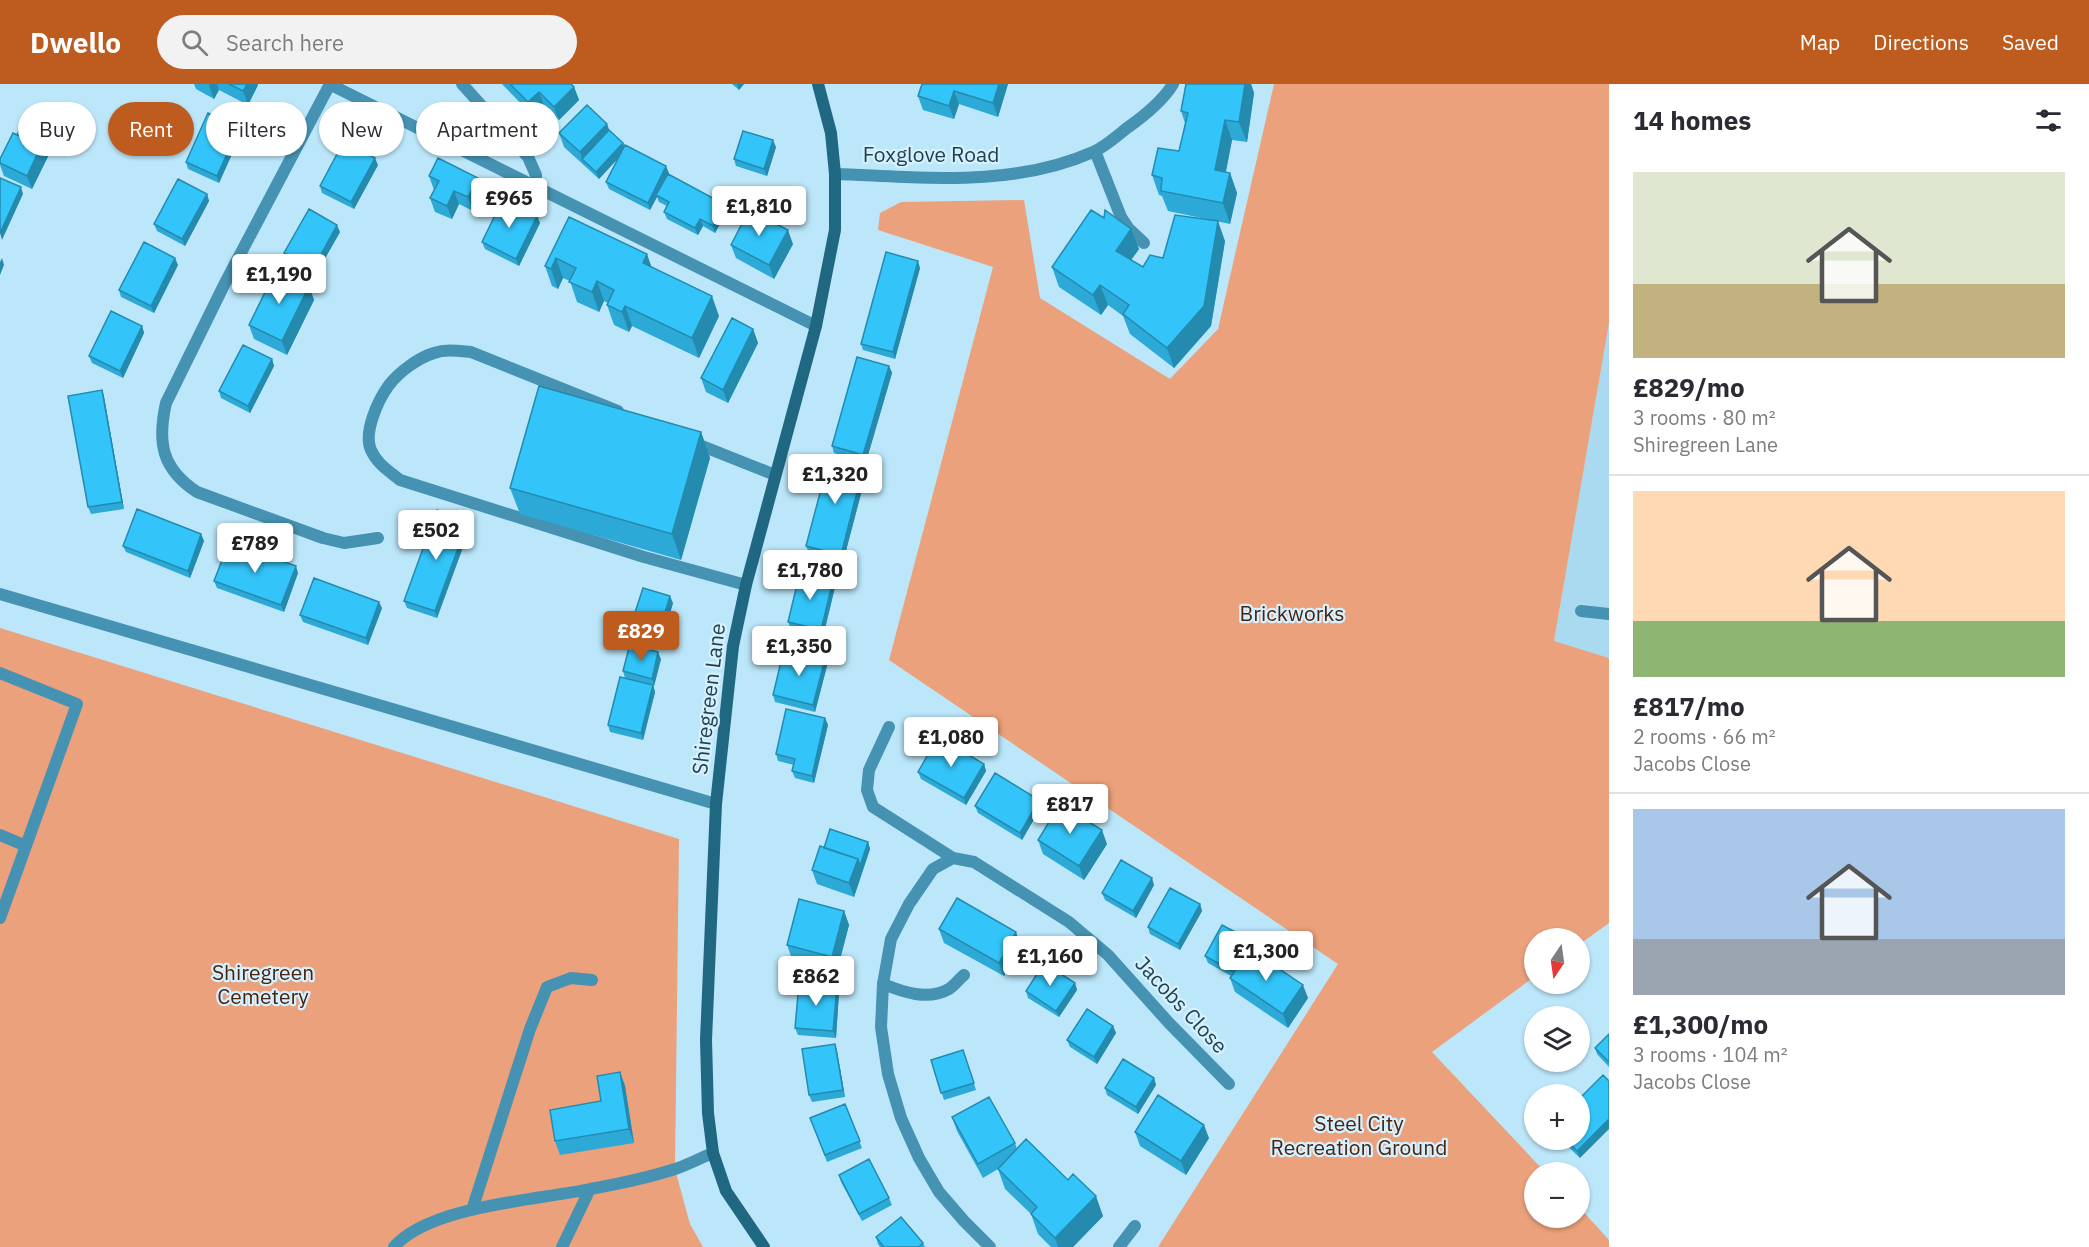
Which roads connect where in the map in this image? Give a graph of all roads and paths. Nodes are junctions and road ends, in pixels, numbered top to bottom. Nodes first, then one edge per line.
1 (329, 84) edge
2 (462, 84) edge
3 (818, 84) edge
4 (1173, 84) edge
5 (1095, 151) junction
6 (835, 174) junction
7 (536, 188) junction
8 (1144, 243) dead end
9 (816, 326) junction
10 (626, 414) edge
11 (680, 436) edge
12 (775, 475) junction
13 (378, 538) dead end
14 (746, 585) junction
15 (0, 594) edge
16 (1581, 610) dead end
17 (1609, 614) edge
18 (0, 673) edge
19 (889, 727) dead end
20 (716, 804) junction
21 (0, 836) edge
22 (26, 846) junction
23 (953, 858) junction
24 (0, 918) edge
25 (964, 975) dead end
26 (592, 980) dead end
27 (883, 984) junction
28 (1229, 1084) dead end
29 (713, 1153) junction
30 (590, 1189) junction
31 (472, 1210) junction
32 (1135, 1226) dead end
33 (394, 1247) edge
34 (562, 1247) edge
35 (764, 1247) edge
36 (990, 1247) edge
37 (1119, 1247) edge

1 - 7 street
1 - 13 street
2 - 7 street
3 - 6 street, Shiregreen Lane
4 - 5 street, Foxglove Road
5 - 6 street, Foxglove Road
5 - 8 street
6 - 9 street, Shiregreen Lane
7 - 9 street
9 - 12 street, Shiregreen Lane
10 - 14 street
11 - 12 street
12 - 14 street, Shiregreen Lane
14 - 20 street, Shiregreen Lane
15 - 20 street
16 - 17 street
18 - 22 street
19 - 23 street, Jacobs Close
20 - 29 street, Shiregreen Lane
21 - 22 street
22 - 24 street
23 - 27 street
23 - 28 street, Jacobs Close
25 - 27 street
26 - 31 street
27 - 36 street
29 - 30 street
29 - 35 street, Shiregreen Lane
30 - 31 street
30 - 34 street
31 - 33 street
32 - 37 street

